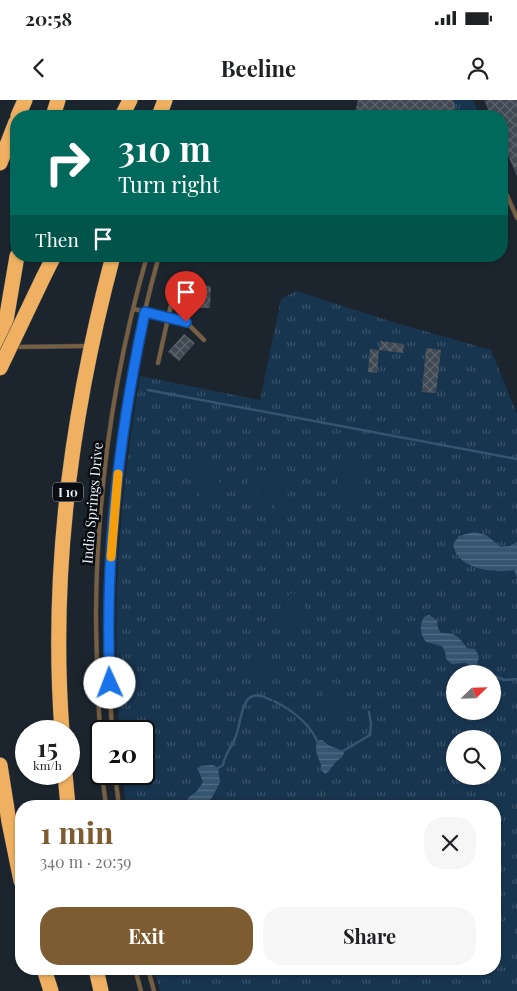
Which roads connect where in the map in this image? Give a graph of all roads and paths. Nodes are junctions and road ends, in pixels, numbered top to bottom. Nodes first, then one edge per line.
1 (10, 137) edge
2 (0, 163) edge
3 (508, 197) edge
4 (517, 204) edge
5 (512, 206) junction
6 (517, 218) edge
7 (16, 262) edge
8 (51, 262) edge
9 (112, 262) edge
10 (146, 262) edge
11 (158, 262) edge
12 (196, 288) dead end
13 (174, 292) junction
14 (195, 294) dead end
15 (134, 309) junction
16 (145, 312) junction
17 (168, 317) junction
18 (3, 318) edge
19 (204, 340) dead end
20 (91, 346) junction
21 (1, 352) edge
22 (158, 363) dead end
23 (0, 368) edge
24 (62, 720) edge
25 (99, 720) edge
26 (112, 720) edge
27 (0, 765) edge
28 (66, 785) edge
29 (103, 785) edge
30 (117, 785) edge
31 (67, 800) edge
32 (105, 800) edge
33 (118, 800) edge
34 (15, 848) edge
35 (46, 975) edge
36 (97, 975) edge
37 (136, 975) edge
38 (150, 975) edge
39 (51, 991) edge
40 (101, 991) edge
41 (140, 991) edge
42 (154, 991) edge

1 - 2 highway
3 - 5 lane
4 - 5 lane
5 - 6 lane
7 - 18 highway
8 - 23 highway, bridge
9 - 20 highway, I 10
10 - 15 lane, Indio Springs Drive
11 - 16 lane, Indio Springs Drive
12 - 13 lane
13 - 14 lane
13 - 17 lane
15 - 16 lane
15 - 25 lane, Indio Springs Drive
16 - 17 lane
16 - 26 lane, Indio Springs Drive
17 - 19 lane
17 - 22 lane
18 - 21 highway
20 - 21 lane
20 - 24 highway, I 10
27 - 34 highway
28 - 31 highway
29 - 32 lane
30 - 33 lane
35 - 39 highway
36 - 40 highway
37 - 41 lane
38 - 42 lane

